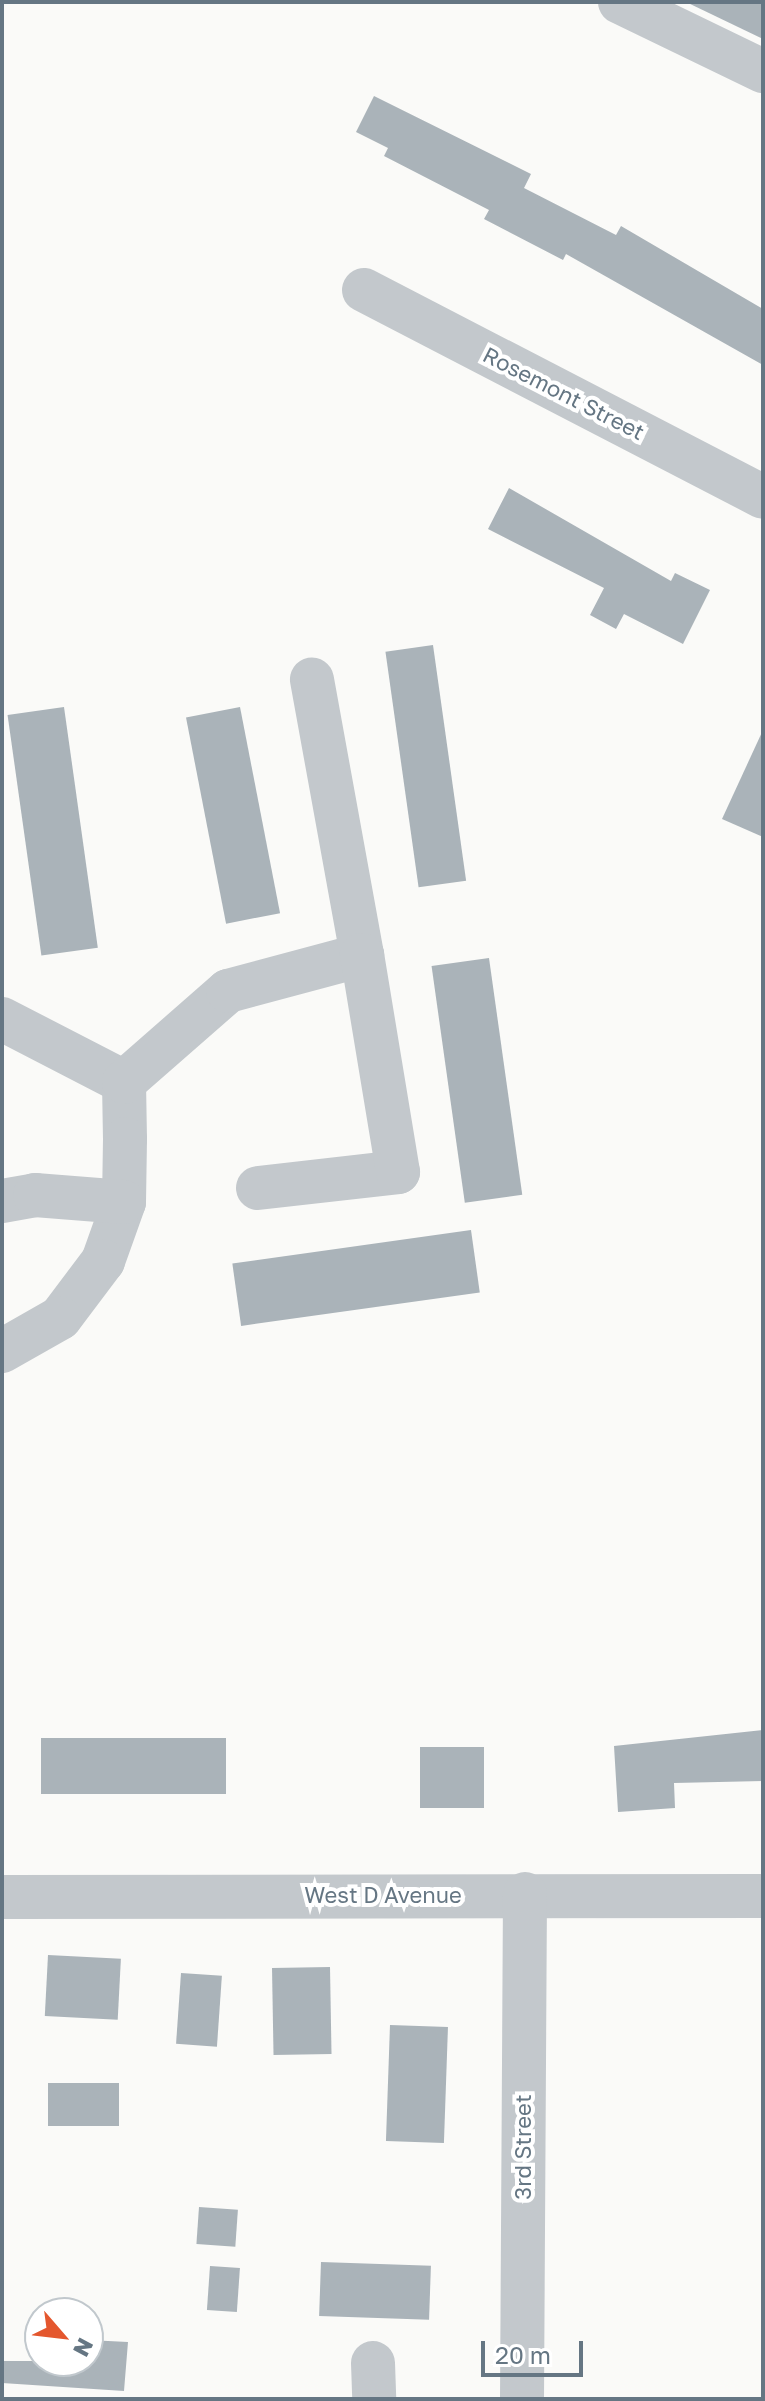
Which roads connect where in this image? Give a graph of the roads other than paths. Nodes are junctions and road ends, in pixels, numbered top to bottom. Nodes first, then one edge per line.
1 (620, 2) edge
2 (763, 71) edge
3 (364, 290) dead end
4 (763, 497) edge
5 (312, 679) dead end
6 (362, 955) junction
7 (2, 1019) edge
8 (124, 1082) junction
9 (258, 1188) dead end
10 (2, 1201) edge
11 (124, 1202) junction
12 (2, 1351) edge
13 (525, 1894) junction
14 (763, 1896) edge
15 (2, 1897) edge
16 (522, 2399) edge

1 - 2 street
3 - 4 street, Rosemont Street
5 - 6 street
6 - 8 street
6 - 9 street
7 - 8 street
8 - 11 street
10 - 11 street
11 - 12 street
13 - 14 street, West D Avenue
13 - 15 street, West D Avenue
13 - 16 street, 3rd Street

